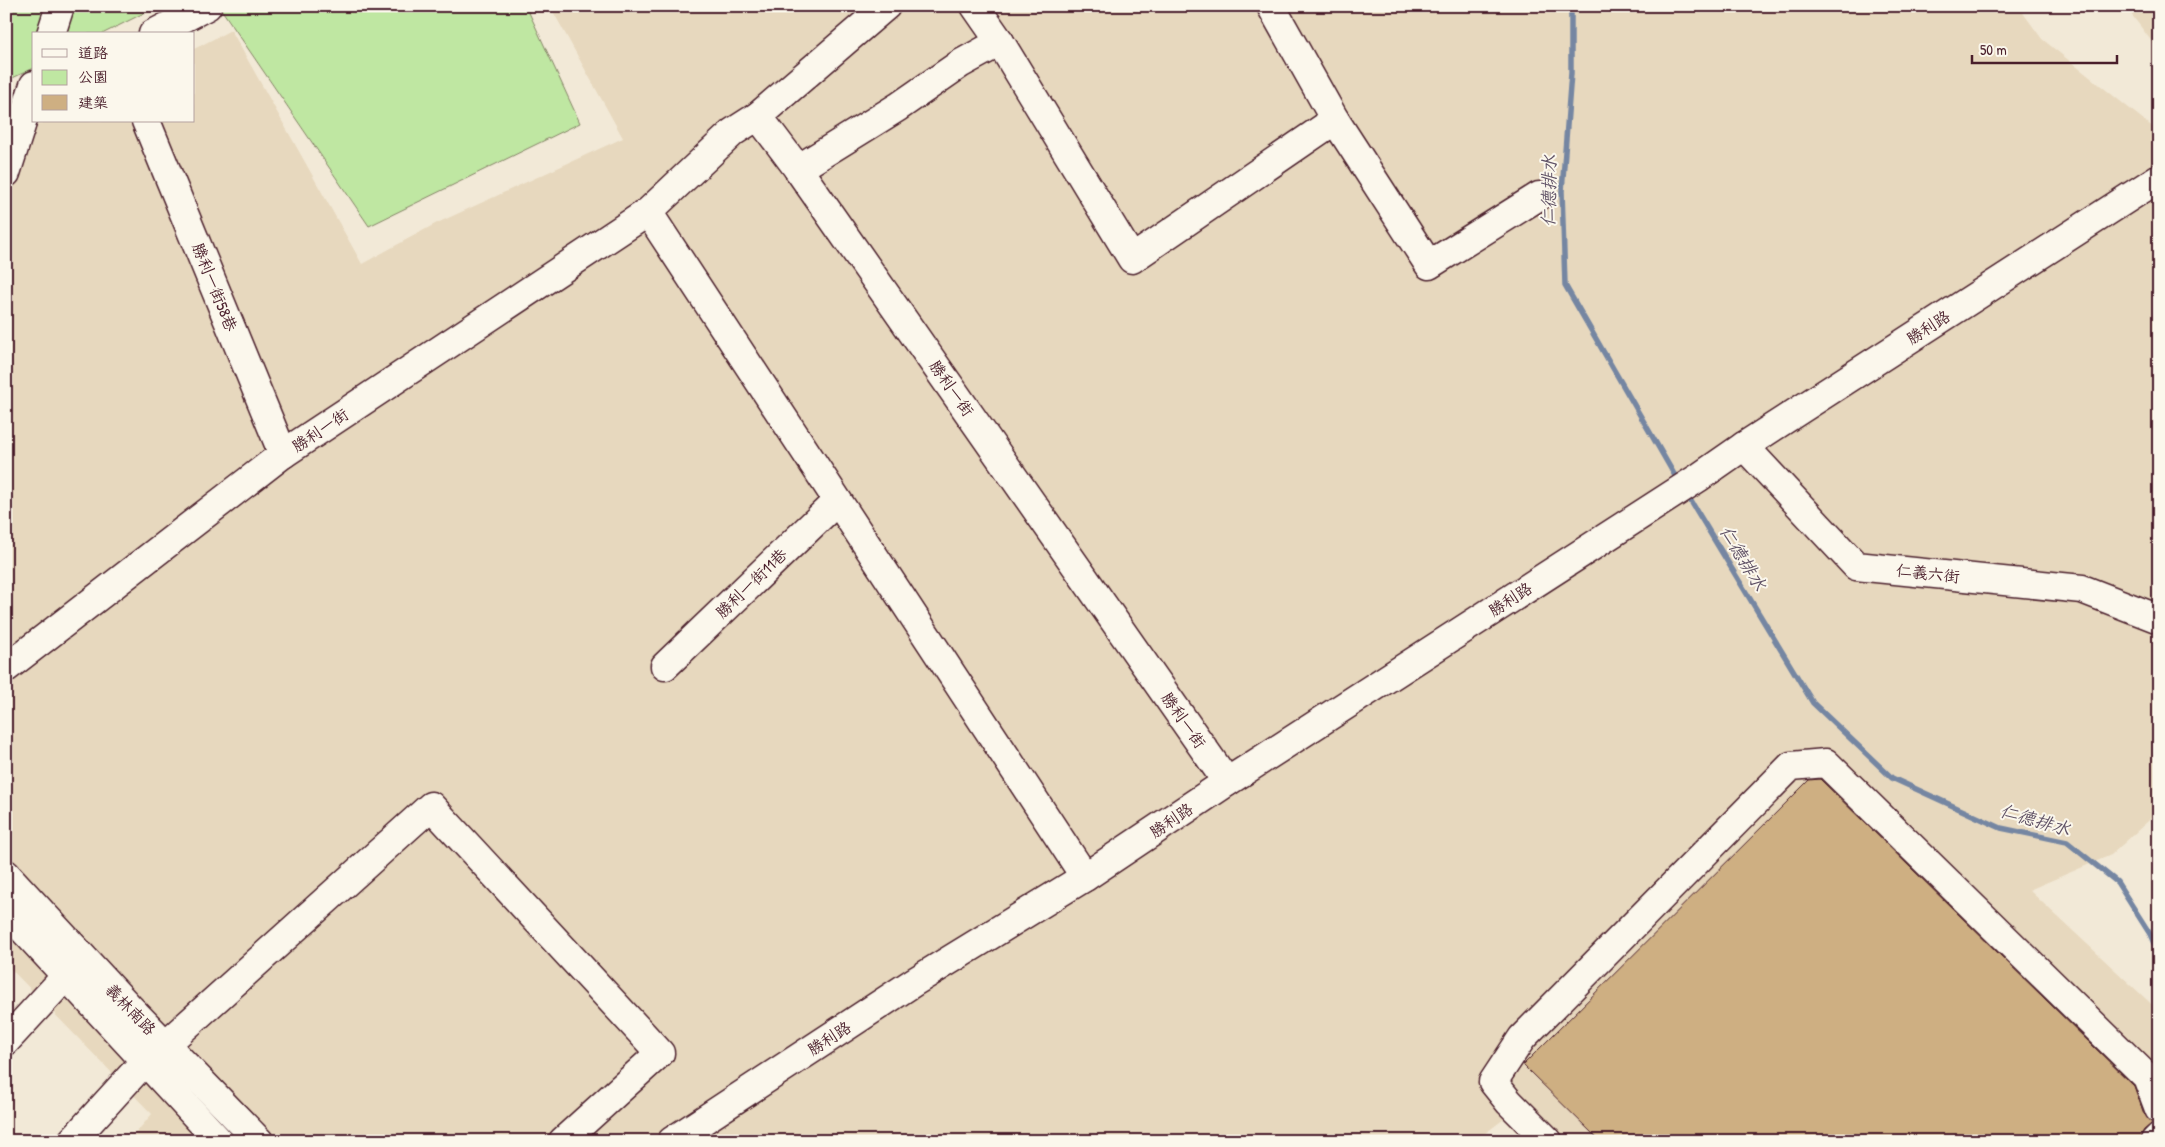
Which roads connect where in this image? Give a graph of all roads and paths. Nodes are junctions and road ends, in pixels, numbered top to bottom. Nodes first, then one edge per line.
1 (60, 6) edge
2 (208, 6) edge
3 (886, 6) edge
4 (975, 6) edge
5 (1271, 6) edge
6 (52, 32) edge
7 (157, 32) edge
8 (1000, 42) junction
9 (32, 89) edge
10 (758, 116) junction
11 (1335, 120) junction
12 (146, 122) edge
13 (798, 170) junction
14 (6, 173) edge
15 (2159, 178) edge
16 (1539, 196) dead end
17 (648, 212) junction
18 (1744, 446) junction
19 (283, 454) junction
20 (837, 501) junction
21 (2159, 620) edge
22 (665, 666) dead end
23 (6, 668) edge
24 (1227, 782) junction
25 (6, 874) edge
26 (1085, 877) junction
27 (6, 911) edge
28 (67, 975) junction
29 (6, 1041) edge
30 (155, 1053) junction
31 (2159, 1109) edge
32 (2159, 1137) edge
33 (72, 1141) edge
34 (219, 1141) edge
35 (259, 1141) edge
36 (563, 1141) edge
37 (672, 1141) edge
38 (1548, 1141) edge
39 (2155, 1141) edge

1 - 6 street
2 - 7 street
3 - 10 street
4 - 8 street
5 - 11 street
8 - 11 street
8 - 13 street
9 - 14 street
10 - 13 street, 勝利一街
10 - 17 street, 勝利一街
11 - 16 street
12 - 19 street, 勝利一街58巷
13 - 24 street, 勝利一街
15 - 18 street, 勝利路
17 - 19 street, 勝利一街
17 - 20 street
18 - 21 street, 仁義六街
18 - 24 street, 勝利路
19 - 23 street, 勝利一街
20 - 22 street, 勝利一街11巷
20 - 26 street
24 - 26 street, 勝利路
25 - 30 street, 義林南路
26 - 37 street, 勝利路
27 - 28 street, 義林南路
28 - 29 street
28 - 30 street, 義林南路
30 - 33 street
30 - 34 street, 義林南路
30 - 35 street, 義林南路
30 - 36 street
31 - 38 street
32 - 39 street

